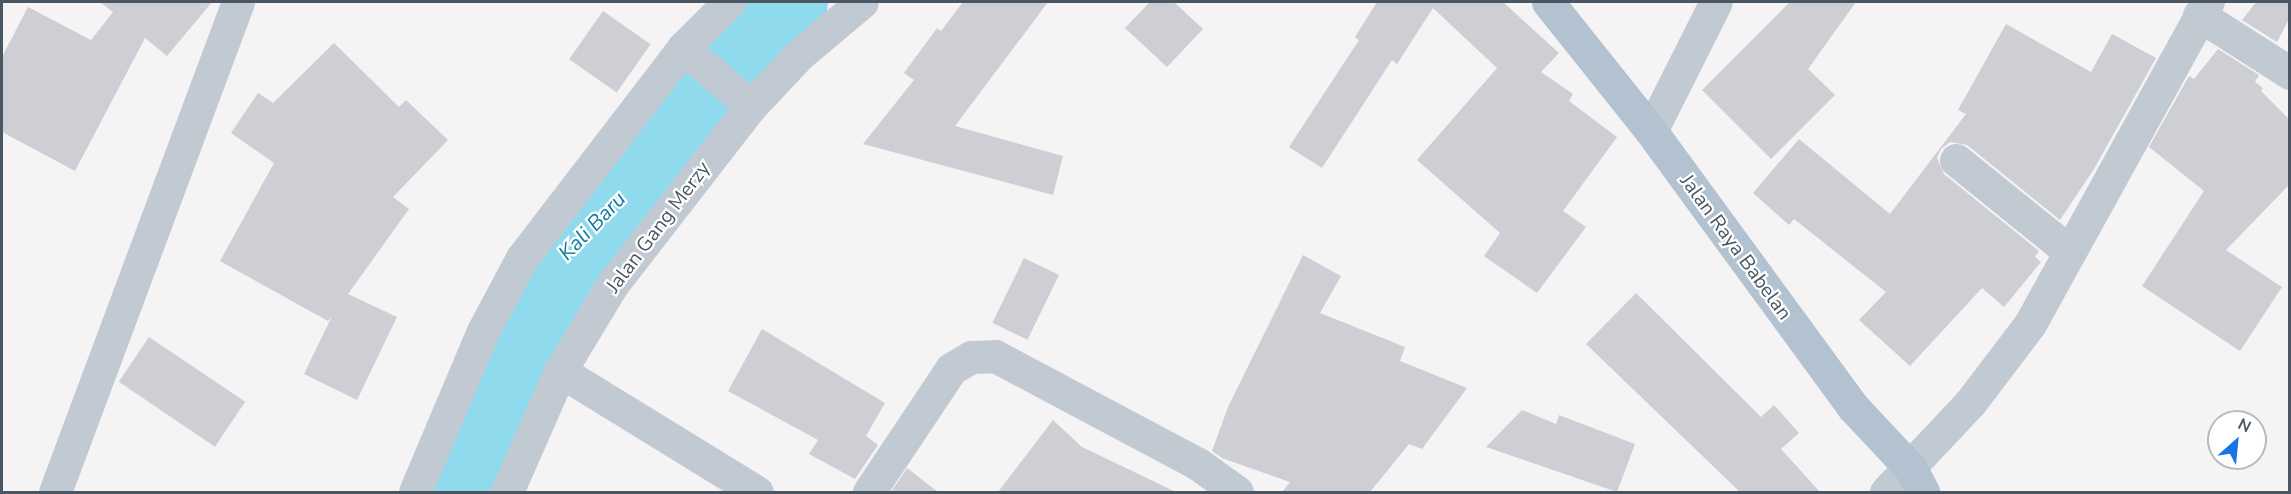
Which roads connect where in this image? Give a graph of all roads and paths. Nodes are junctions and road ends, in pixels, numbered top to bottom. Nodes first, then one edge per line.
1 (238, 2) edge
2 (729, 2) edge
3 (862, 2) edge
4 (1548, 2) edge
5 (1716, 2) edge
6 (2204, 8) edge
7 (693, 57) junction
8 (2289, 73) edge
9 (744, 100) junction
10 (1651, 131) junction
11 (1956, 160) dead end
12 (2070, 252) junction
13 (560, 371) junction
14 (1917, 481) edge
15 (55, 492) edge
16 (415, 492) edge
17 (507, 492) edge
18 (757, 492) edge
19 (869, 492) edge
20 (1237, 492) edge
21 (1886, 492) edge

1 - 15 street
2 - 7 street
3 - 9 street, Jalan Gang Merzy
4 - 10 main road, Jalan Raya Babelan
5 - 10 street
6 - 8 street
6 - 12 street
7 - 9 street
7 - 16 street
9 - 13 street, Jalan Gang Merzy
10 - 14 main road, Jalan Raya Babelan
11 - 12 street
12 - 14 street
13 - 17 street, Jalan Gang Merzy
13 - 18 street
14 - 21 street
19 - 20 street

